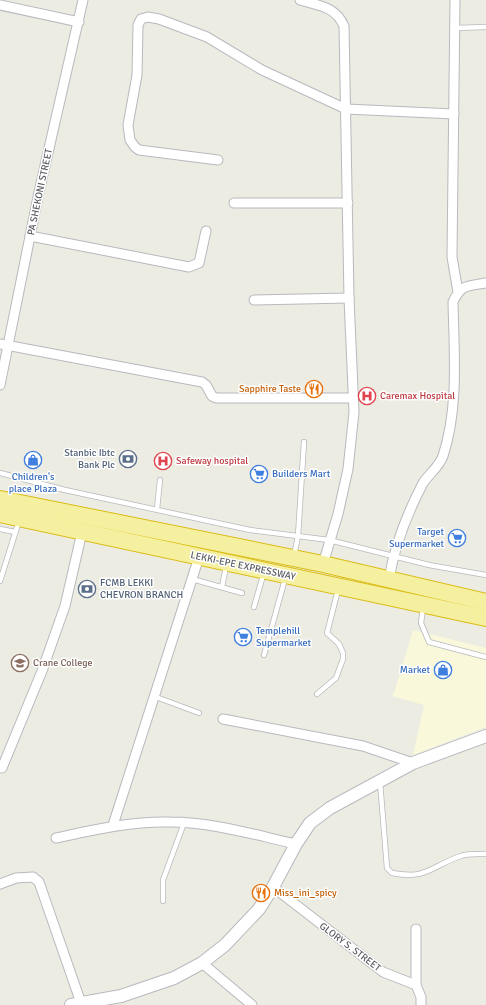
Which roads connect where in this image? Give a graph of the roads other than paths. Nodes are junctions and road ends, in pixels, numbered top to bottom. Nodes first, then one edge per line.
1 (83, 0) edge
2 (300, 0) edge
3 (455, 0) edge
4 (0, 5) edge
5 (79, 22) junction
6 (486, 26) edge
7 (454, 28) junction
8 (346, 109) junction
9 (454, 114) junction
10 (218, 160) dead end
11 (234, 203) dead end
12 (348, 203) junction
13 (206, 231) dead end
14 (30, 236) junction
15 (486, 283) edge
16 (458, 292) junction
17 (349, 298) junction
18 (254, 300) dead end
19 (4, 345) edge
20 (0, 385) edge
21 (353, 398) junction
22 (304, 442) dead end
23 (0, 474) edge
24 (160, 480) dead end
25 (0, 499) edge
26 (157, 509) junction
27 (0, 514) edge
28 (17, 525) junction
29 (0, 529) edge
30 (82, 532) junction
31 (298, 536) junction
32 (329, 540) junction
33 (393, 555) junction
34 (199, 557) junction
35 (294, 558) junction
36 (227, 563) junction
37 (323, 564) junction
38 (265, 571) junction
39 (286, 575) junction
40 (486, 575) edge
41 (192, 580) junction
42 (389, 580) junction
43 (0, 581) edge
44 (339, 586) junction
45 (222, 587) junction
46 (242, 593) dead end
47 (486, 602) edge
48 (423, 604) junction
49 (254, 607) dead end
50 (486, 618) edge
51 (264, 655) dead end
52 (486, 657) edge
53 (317, 694) dead end
54 (156, 697) junction
55 (199, 713) dead end
56 (223, 719) dead end
57 (486, 736) edge
58 (413, 763) junction
59 (2, 768) dead end
60 (379, 780) junction
61 (184, 823) junction
62 (113, 825) junction
63 (56, 838) dead end
64 (296, 844) junction
65 (486, 854) edge
66 (0, 884) edge
67 (273, 887) junction
68 (164, 901) dead end
69 (416, 929) dead end
70 (202, 963) junction
71 (416, 985) junction
72 (76, 1004) edge
73 (252, 1005) edge
74 (421, 1005) edge

1 - 5 street, PA SHEKONI STREET
2 - 8 street
3 - 7 street
4 - 5 street
5 - 14 street, PA SHEKONI STREET
6 - 7 lane
7 - 9 street
8 - 9 street
8 - 10 street
8 - 12 street
9 - 16 street
11 - 12 street
12 - 17 street
13 - 14 street
14 - 19 street, PA SHEKONI STREET
15 - 16 street
16 - 33 street
17 - 18 street
17 - 21 street
19 - 20 street, PA SHEKONI STREET
19 - 21 street
21 - 32 street
22 - 31 lane
23 - 26 lane
24 - 26 lane
25 - 35 highway, LEKKI-EPE EXPRESSWAY
26 - 31 lane
27 - 28 highway, LEKKI-EPE EXPRESSWAY
28 - 29 lane
28 - 30 highway, LEKKI-EPE EXPRESSWAY
28 - 43 lane
30 - 34 highway, LEKKI-EPE EXPRESSWAY
30 - 59 street
31 - 32 lane
31 - 35 lane
32 - 33 lane
32 - 37 street
33 - 40 lane
33 - 42 street
34 - 36 highway, LEKKI-EPE EXPRESSWAY
34 - 41 street
35 - 37 highway, LEKKI-EPE EXPRESSWAY
36 - 38 highway, LEKKI-EPE EXPRESSWAY
36 - 45 lane
37 - 42 highway, LEKKI-EPE EXPRESSWAY
38 - 39 highway, LEKKI-EPE EXPRESSWAY
38 - 49 lane
39 - 44 highway, LEKKI-EPE EXPRESSWAY
39 - 51 lane
41 - 45 lane
41 - 54 street
42 - 47 highway, LEKKI-EPE EXPRESSWAY
44 - 48 highway, LEKKI-EPE EXPRESSWAY
44 - 53 lane
45 - 46 lane
48 - 50 highway, LEKKI-EPE EXPRESSWAY
48 - 52 lane
54 - 55 lane
54 - 62 street
56 - 58 street
57 - 58 street
58 - 60 street
60 - 64 street
60 - 65 lane
61 - 62 street
61 - 64 street
61 - 68 lane
62 - 63 street
64 - 67 street
66 - 72 street
67 - 70 street
67 - 71 street, GLORY S. STREET
69 - 71 street
70 - 72 street
70 - 73 street
71 - 74 street

